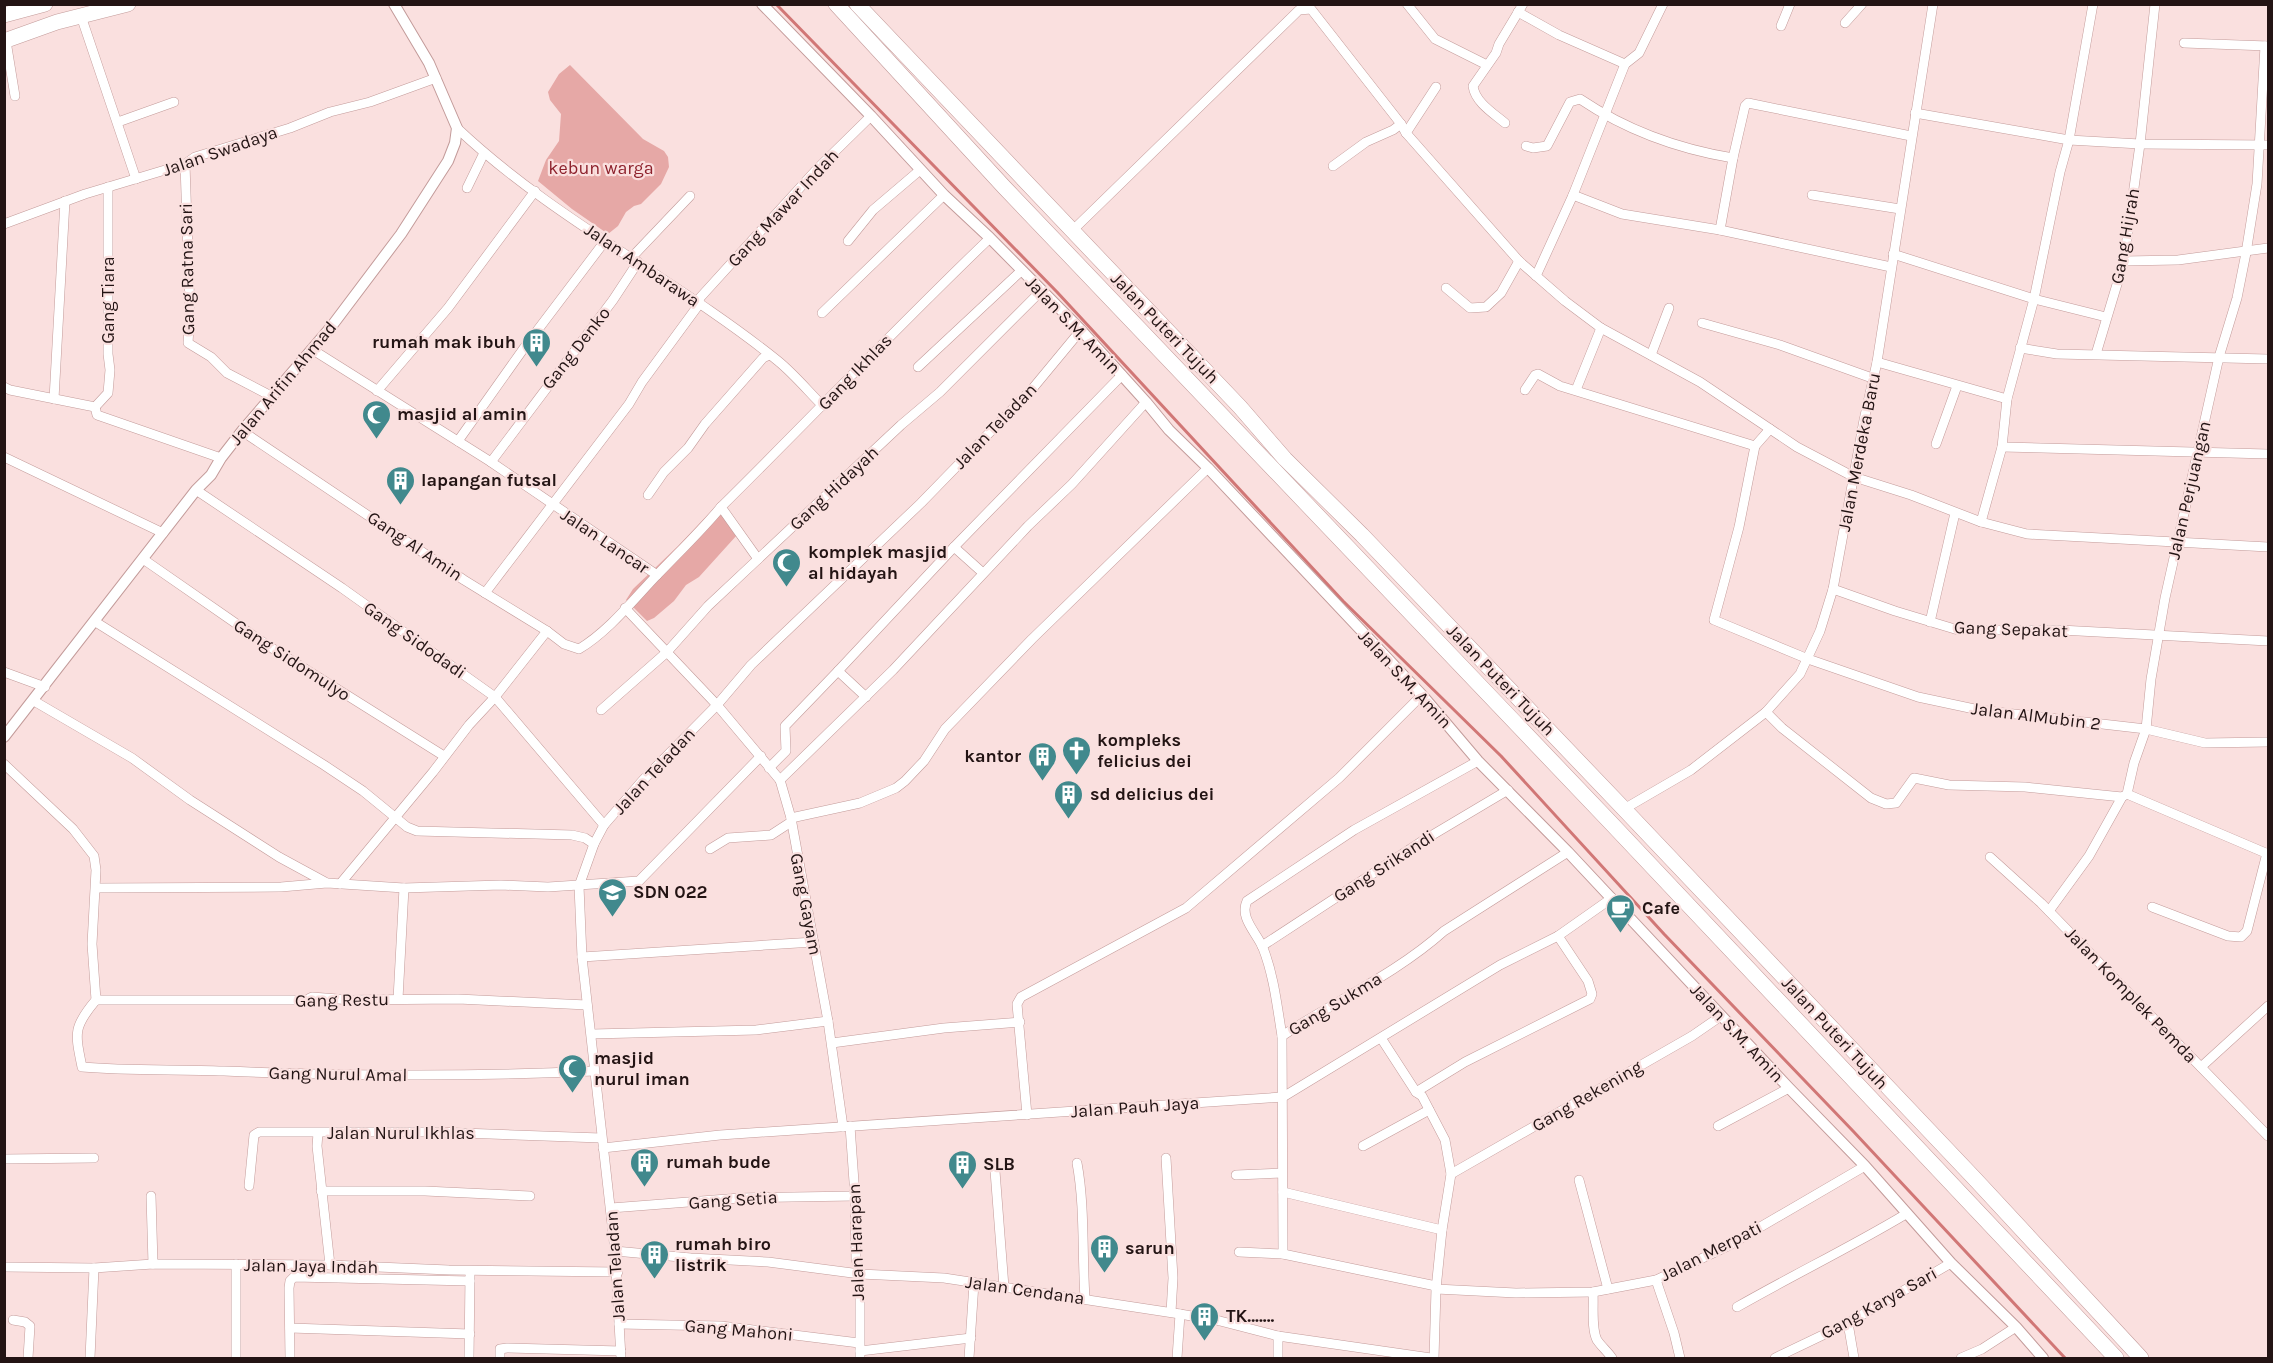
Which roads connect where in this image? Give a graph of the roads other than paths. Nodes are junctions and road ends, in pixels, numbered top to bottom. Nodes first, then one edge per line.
1 (45, 4) edge
2 (128, 4) edge
3 (394, 4) edge
4 (762, 4) edge
5 (836, 4) edge
6 (857, 4) edge
7 (1407, 4) edge
8 (1663, 4) edge
9 (1790, 4) edge
10 (1862, 4) edge
11 (1933, 4) edge
12 (2155, 4) edge
13 (2091, 5) edge
14 (1520, 7) edge
15 (4, 15) edge
16 (81, 16) junction
17 (1845, 22) dead end
18 (1781, 26) dead end
19 (5, 41) edge
20 (2184, 43) dead end
21 (2266, 46) edge
22 (1625, 64) junction
23 (1487, 65) junction
24 (436, 78) junction
25 (1436, 87) dead end
26 (15, 96) dead end
27 (174, 102) dead end
28 (1915, 112) junction
29 (1604, 115) junction
30 (871, 116) junction
31 (118, 122) junction
32 (1504, 123) dead end
33 (1401, 124) junction
34 (457, 128) junction
35 (1406, 133) junction
36 (1911, 136) junction
37 (2069, 140) junction
38 (2140, 144) junction
39 (2258, 145) junction
40 (2268, 145) edge
41 (1526, 146) dead end
42 (484, 153) junction
43 (1733, 158) junction
44 (185, 164) junction
45 (1333, 166) dead end
46 (920, 170) junction
47 (136, 179) junction
48 (108, 187) junction
49 (467, 188) dead end
50 (535, 191) junction
51 (944, 195) junction
52 (1573, 195) junction
53 (1812, 195) dead end
54 (690, 196) dead end
55 (65, 201) junction
56 (1900, 209) junction
57 (4, 224) edge
58 (1072, 231) junction
59 (1720, 231) junction
60 (990, 238) junction
61 (848, 241) dead end
62 (605, 242) junction
63 (2268, 248) edge
64 (2246, 253) junction
65 (1893, 254) junction
66 (635, 259) junction
67 (1519, 261) junction
68 (2124, 261) junction
69 (1891, 267) junction
70 (1021, 271) junction
71 (1536, 276) junction
72 (1446, 288) dead end
73 (1041, 291) junction
74 (2034, 299) junction
75 (699, 302) junction
76 (1669, 308) dead end
77 (822, 313) dead end
78 (2106, 317) junction
79 (1702, 323) dead end
80 (1602, 328) junction
81 (1081, 330) junction
82 (2020, 348) junction
83 (313, 350) junction
84 (2096, 354) junction
85 (769, 355) junction
86 (1652, 355) junction
87 (2219, 357) junction
88 (2268, 359) edge
89 (1877, 362) junction
90 (918, 367) dead end
91 (1122, 375) junction
92 (1872, 378) junction
93 (1957, 386) junction
94 (4, 387) edge
95 (1525, 390) dead end
96 (1576, 390) junction
97 (377, 391) junction
98 (273, 397) junction
99 (54, 399) junction
100 (2007, 399) junction
101 (1146, 402) junction
102 (823, 406) junction
103 (95, 407) junction
104 (1770, 429) junction
105 (242, 431) junction
106 (458, 441) junction
107 (1936, 444) dead end
108 (1755, 446) junction
109 (2002, 447) junction
110 (2199, 452) junction
111 (2268, 454) edge
112 (4, 457) edge
113 (221, 458) junction
114 (491, 462) junction
115 (1208, 468) junction
116 (1854, 477) junction
117 (196, 490) junction
118 (648, 495) dead end
119 (553, 505) junction
120 (721, 507) junction
121 (1955, 513) junction
122 (1981, 522) junction
123 (163, 533) junction
124 (2178, 543) junction
125 (954, 547) junction
126 (2268, 547) edge
127 (143, 559) junction
128 (758, 560) junction
129 (983, 573) junction
130 (657, 575) junction
131 (1833, 589) junction
132 (485, 593) junction
133 (625, 608) junction
134 (94, 621) junction
135 (1930, 622) junction
136 (547, 631) junction
137 (2158, 634) junction
138 (2268, 641) edge
139 (590, 642) joint
140 (667, 652) junction
141 (1808, 659) junction
142 (838, 670) junction
143 (4, 672) edge
144 (45, 687) junction
145 (1422, 695) junction
146 (495, 697) junction
147 (866, 697) junction
148 (34, 701) junction
149 (717, 705) junction
150 (601, 710) dead end
151 (1766, 712) junction
152 (2146, 729) junction
153 (4, 737) edge
154 (2268, 742) edge
155 (444, 756) junction
156 (761, 756) junction
157 (1478, 761) junction
158 (4, 764) edge
159 (769, 768) junction
160 (780, 780) junction
161 (1508, 790) junction
162 (2125, 796) junction
163 (1624, 809) junction
164 (395, 817) junction
165 (791, 820) junction
166 (604, 825) junction
167 (594, 844) junction
168 (710, 849) dead end
169 (1568, 852) junction
170 (2268, 854) edge
171 (1990, 856) dead end
172 (327, 883) junction
173 (340, 884) junction
174 (579, 886) junction
175 (96, 888) junction
176 (404, 888) junction
177 (1612, 898) junction
178 (2152, 907) dead end
179 (2049, 911) junction
180 (1558, 936) junction
181 (814, 942) junction
182 (1262, 946) junction
183 (582, 957) junction
184 (398, 999) junction
185 (96, 1000) junction
186 (587, 1005) junction
187 (2268, 1006) edge
188 (1721, 1016) junction
189 (828, 1021) junction
190 (1020, 1022) junction
191 (592, 1034) junction
192 (1282, 1036) junction
193 (1381, 1038) junction
194 (832, 1043) junction
195 (2201, 1066) junction
196 (594, 1071) junction
197 (1789, 1089) junction
198 (1416, 1092) junction
199 (1283, 1097) junction
200 (1429, 1110) junction
201 (1027, 1115) junction
202 (847, 1126) junction
203 (1718, 1126) dead end
204 (318, 1133) junction
205 (2268, 1136) edge
206 (602, 1143) junction
207 (1941, 1145) junction
208 (1363, 1146) dead end
209 (94, 1158) dead end
210 (1166, 1158) dead end
211 (1927, 1158) junction
212 (4, 1159) edge
213 (1077, 1163) dead end
214 (1865, 1166) junction
215 (995, 1171) dead end
216 (1282, 1173) junction
217 (1451, 1174) junction
218 (1236, 1175) dead end
219 (1579, 1180) dead end
220 (249, 1186) dead end
221 (321, 1191) junction
222 (1283, 1192) junction
223 (151, 1196) dead end
224 (530, 1196) dead end
225 (855, 1196) junction
226 (611, 1208) junction
227 (1906, 1214) junction
228 (1442, 1230) junction
229 (615, 1251) junction
230 (1239, 1252) dead end
231 (1283, 1254) junction
232 (1950, 1263) junction
233 (153, 1264) junction
234 (236, 1264) junction
235 (330, 1264) junction
236 (4, 1267) edge
237 (94, 1268) junction
238 (467, 1270) junction
239 (618, 1272) junction
240 (860, 1274) junction
241 (1656, 1280) junction
242 (467, 1281) junction
243 (974, 1283) junction
244 (1004, 1287) junction
245 (1436, 1287) junction
246 (1608, 1289) junction
247 (1593, 1292) junction
248 (1085, 1299) junction
249 (1737, 1307) dead end
250 (1175, 1313) junction
251 (13, 1320) dead end
252 (1848, 1323) junction
253 (619, 1324) junction
254 (2016, 1327) junction
255 (290, 1328) junction
256 (467, 1334) junction
257 (1278, 1336) junction
258 (971, 1338) junction
259 (860, 1351) edge
260 (621, 1354) edge
261 (28, 1359) edge
262 (90, 1359) edge
263 (236, 1359) edge
264 (290, 1359) edge
265 (464, 1359) edge
266 (470, 1359) edge
267 (500, 1359) edge
268 (969, 1359) edge
269 (1177, 1359) edge
270 (1278, 1359) edge
271 (1432, 1359) edge
272 (1612, 1359) edge
273 (1680, 1359) edge
274 (1775, 1359) edge
275 (1854, 1359) edge
276 (1961, 1359) edge
277 (2043, 1359) edge
278 (2116, 1359) edge
279 (2142, 1359) edge

1 - 15 highway
2 - 16 highway
3 - 24 street
4 - 30 street, Jalan S.M. Amin
5 - 211 highway, Jalan Puteri Tujuh
6 - 58 highway, Jalan Puteri Tujuh
7 - 23 street
8 - 22 street
9 - 18 street
10 - 17 street
11 - 28 street, Jalan Merdeka Baru
12 - 38 street, Gang Hijrah
13 - 37 street
14 - 22 street
14 - 23 street
16 - 19 highway
16 - 31 street
19 - 26 street
20 - 21 street
21 - 39 street, Jalan Perjuangan
22 - 29 street
23 - 32 street
24 - 34 street
24 - 44 street, Jalan Swadaya
25 - 35 street
27 - 31 street
28 - 36 street, Jalan Merdeka Baru
28 - 37 street
29 - 41 street
29 - 43 street
29 - 52 street
30 - 46 street, Jalan S.M. Amin
30 - 75 street, Gang Mawar Indah
31 - 47 street
33 - 35 street
33 - 45 street
33 - 58 street
34 - 42 street, Jalan Ambarawa
34 - 83 street, Jalan Arifin Ahmad
35 - 67 street
36 - 43 street
36 - 56 street, Jalan Merdeka Baru
37 - 38 street
37 - 74 street
38 - 39 street
38 - 68 street, Gang Hijrah
39 - 40 street
39 - 64 street, Jalan Perjuangan
42 - 49 street
42 - 50 street, Jalan Ambarawa
43 - 59 street
44 - 47 street, Jalan Swadaya
44 - 98 street, Gang Ratna Sari
46 - 51 street, Jalan S.M. Amin
46 - 61 street
47 - 48 street, Jalan Swadaya
48 - 55 street, Jalan Swadaya
48 - 103 street, Gang Tiara
50 - 62 street, Jalan Ambarawa
50 - 97 street
51 - 60 street, Jalan S.M. Amin
51 - 77 street
52 - 59 street
52 - 71 street
53 - 56 street
54 - 66 street, Gang Denko
55 - 57 street, Jalan Swadaya
55 - 99 street
56 - 65 street, Jalan Merdeka Baru
58 - 163 highway, Jalan Puteri Tujuh
59 - 69 street
60 - 70 street, Jalan S.M. Amin
60 - 102 street, Gang Ikhlas
62 - 66 street, Jalan Ambarawa
62 - 106 street
63 - 64 street
64 - 68 street
64 - 87 street, Jalan Perjuangan
65 - 69 street, Jalan Merdeka Baru
65 - 74 street
66 - 75 street, Jalan Ambarawa
66 - 114 street, Gang Denko
67 - 71 street
67 - 72 street
68 - 78 street, Gang Hijrah
69 - 89 street, Jalan Merdeka Baru
70 - 73 street, Jalan S.M. Amin
70 - 90 street
71 - 80 street
73 - 81 street, Jalan S.M. Amin
73 - 128 street, Gang Hidayah
74 - 78 street
74 - 82 street
75 - 85 street, Jalan Ambarawa
75 - 119 street, Gang Mawar Indah
76 - 86 street
78 - 84 street, Gang Hijrah
79 - 92 street
80 - 86 street
80 - 96 street
81 - 91 street, Jalan S.M. Amin
81 - 149 street, Jalan Teladan
82 - 84 street
82 - 100 street
83 - 97 street, Jalan Lancar
83 - 98 street, Jalan Arifin Ahmad
84 - 87 street
85 - 102 street, Jalan Ambarawa
85 - 118 street
86 - 104 street
87 - 88 street
87 - 110 street, Jalan Perjuangan
89 - 92 street, Jalan Merdeka Baru
89 - 93 street
91 - 101 street, Jalan S.M. Amin
91 - 125 street
92 - 116 street, Jalan Merdeka Baru
93 - 100 street
93 - 107 street
94 - 99 street
95 - 96 street
96 - 108 street
97 - 106 street, Jalan Lancar
98 - 105 street, Jalan Arifin Ahmad
99 - 103 street
100 - 109 street
101 - 115 street, Jalan S.M. Amin
101 - 129 street
102 - 120 street, Gang Ikhlas
103 - 113 street
104 - 108 street
104 - 116 street
105 - 113 street, Jalan Arifin Ahmad
105 - 132 street, Gang Al Amin
106 - 114 street, Jalan Lancar
108 - 141 street, Jalan AlMubin 2
109 - 110 street
109 - 122 street
110 - 111 street
110 - 124 street, Jalan Perjuangan
112 - 123 street
113 - 117 street, Jalan Arifin Ahmad
114 - 119 street, Jalan Lancar
115 - 145 street, Jalan S.M. Amin
115 - 165 street
116 - 121 street
116 - 131 street, Jalan Merdeka Baru
117 - 123 street, Jalan Arifin Ahmad
117 - 146 street, Gang Sidodadi
119 - 130 street, Jalan Lancar
119 - 132 street, Gang Mawar Indah
120 - 128 street
120 - 130 street, Gang Ikhlas
121 - 122 street
121 - 135 street
122 - 124 street
123 - 127 street, Jalan Arifin Ahmad
124 - 126 street
124 - 137 street, Jalan Perjuangan
125 - 129 street
125 - 142 street
127 - 134 street, Jalan Arifin Ahmad
127 - 155 street, Gang Sidomulyo
128 - 140 street, Gang Hidayah
129 - 147 street
130 - 133 street, Gang Ikhlas
131 - 135 street, Gang Sepakat
131 - 141 street, Jalan Merdeka Baru
132 - 136 street, Gang Al Amin
133 - 139 street, Gang Ikhlas
133 - 140 street, Gang Gayam
134 - 144 street, Jalan Arifin Ahmad
134 - 164 street
135 - 137 street, Gang Sepakat
136 - 139 street, Gang Al Amin
136 - 146 street
137 - 138 street, Gang Sepakat
137 - 152 street, Jalan Perjuangan
140 - 149 street, Gang Gayam
140 - 150 street, Gang Hidayah
141 - 151 street, Jalan Merdeka Baru
141 - 152 street, Jalan AlMubin 2
142 - 147 street
142 - 159 street
143 - 144 street
144 - 148 street, Jalan Arifin Ahmad
145 - 157 street, Jalan S.M. Amin
145 - 190 street
146 - 155 street
146 - 166 street, Gang Sidodadi
147 - 160 street
148 - 153 street, Jalan Arifin Ahmad
148 - 172 street
149 - 156 street, Gang Gayam
149 - 166 street, Jalan Teladan
151 - 162 street
151 - 163 street, Jalan Merdeka Baru
152 - 154 street, Jalan AlMubin 2
152 - 162 street, Jalan Perjuangan
155 - 164 street
156 - 159 street, Gang Gayam
156 - 174 street
157 - 161 street, Jalan S.M. Amin
157 - 182 street
158 - 175 street
159 - 160 street, Gang Gayam
160 - 165 street, Gang Gayam
161 - 169 street, Jalan S.M. Amin
161 - 182 street, Gang Srikandi
162 - 170 street
162 - 179 street, Jalan Perjuangan
163 - 207 highway, Jalan Puteri Tujuh
164 - 167 street
164 - 173 street
165 - 168 street
165 - 181 street, Gang Gayam
166 - 167 street, Jalan Teladan
167 - 174 street, Jalan Teladan
169 - 177 street, Jalan S.M. Amin
169 - 192 street, Gang Sukma
170 - 178 street
171 - 179 street, Jalan Komplek Pemda
172 - 173 street
172 - 175 street
173 - 176 street
174 - 176 street
174 - 183 street, Jalan Teladan
175 - 185 street
176 - 184 street
177 - 180 street, Jalan Pauh Jaya
177 - 188 street, Jalan S.M. Amin
179 - 195 street, Jalan Komplek Pemda
180 - 193 street, Jalan Pauh Jaya
180 - 198 street
181 - 183 street
181 - 189 street, Gang Gayam
182 - 192 street
183 - 186 street, Jalan Teladan
184 - 185 street, Gang Restu
184 - 186 street, Gang Restu
185 - 196 street, Gang Nurul Amal
186 - 191 street, Jalan Teladan
187 - 195 street
188 - 197 street, Jalan S.M. Amin
188 - 217 street, Gang Rekening
189 - 191 street
189 - 194 street, Gang Gayam
190 - 194 street
190 - 201 street
191 - 196 street, Jalan Teladan
192 - 199 street, Gang Sukma
193 - 198 street
193 - 199 street, Jalan Pauh Jaya
194 - 202 street, Gang Gayam
195 - 205 street, Jalan Komplek Pemda
196 - 206 street, Jalan Teladan
197 - 203 street
197 - 214 street, Jalan S.M. Amin
198 - 200 street
199 - 201 street, Jalan Pauh Jaya
199 - 216 street, Gang Sukma
200 - 208 street
200 - 217 street
201 - 202 street, Jalan Pauh Jaya
202 - 206 street, Jalan Pauh Jaya
202 - 225 street, Jalan Harapan
204 - 206 street, Jalan Nurul Ikhlas
204 - 220 street, Jalan Nurul Ikhlas
204 - 221 street
206 - 226 street, Jalan Teladan
207 - 211 highway
207 - 279 highway, Jalan Puteri Tujuh
209 - 212 street
210 - 250 street
211 - 278 highway, Jalan Puteri Tujuh
213 - 248 street
214 - 227 street, Jalan S.M. Amin
214 - 241 street, Jalan Merpati
215 - 244 street
216 - 218 street
216 - 222 street, Gang Sukma
217 - 228 street
219 - 246 street
221 - 224 street
221 - 235 street
222 - 228 street
222 - 231 street, Gang Sukma
223 - 233 street
225 - 226 street, Gang Setia
225 - 240 street, Jalan Harapan
226 - 229 street, Jalan Teladan
227 - 232 street, Jalan S.M. Amin
227 - 249 street
228 - 245 street
229 - 239 street, Jalan Teladan
229 - 240 street, Jalan Cendana
230 - 231 street, Jalan Merpati
231 - 245 street, Jalan Merpati
232 - 252 street, Gang Karya Sari
232 - 254 street, Jalan S.M. Amin
233 - 234 street, Jalan Jaya Indah
233 - 237 street, Jalan Jaya Indah
234 - 235 street, Jalan Jaya Indah
234 - 263 street
235 - 238 street, Jalan Jaya Indah
236 - 237 street, Jalan Jaya Indah
237 - 262 street
238 - 239 street, Jalan Jaya Indah
238 - 242 street
239 - 253 street, Jalan Teladan
240 - 243 street, Jalan Cendana
240 - 259 street, Jalan Harapan
241 - 246 street, Jalan Merpati
241 - 273 street
242 - 255 street
242 - 256 street
243 - 244 street, Jalan Cendana
243 - 258 street
244 - 248 street, Jalan Cendana
245 - 247 street, Jalan Merpati
245 - 271 street
246 - 247 street, Jalan Merpati
247 - 272 street
248 - 250 street, Jalan Cendana
250 - 257 street, Jalan Cendana
250 - 269 street
251 - 261 street
252 - 274 street, Gang Karya Sari
252 - 275 street
253 - 259 street, Gang Mahoni
253 - 260 street, Jalan Teladan
254 - 276 street
254 - 277 street, Jalan S.M. Amin
255 - 256 street
255 - 264 street
256 - 265 street
256 - 266 street
257 - 270 street
257 - 271 street, Jalan Cendana
258 - 259 street, Gang Mahoni
258 - 268 street
260 - 267 street

